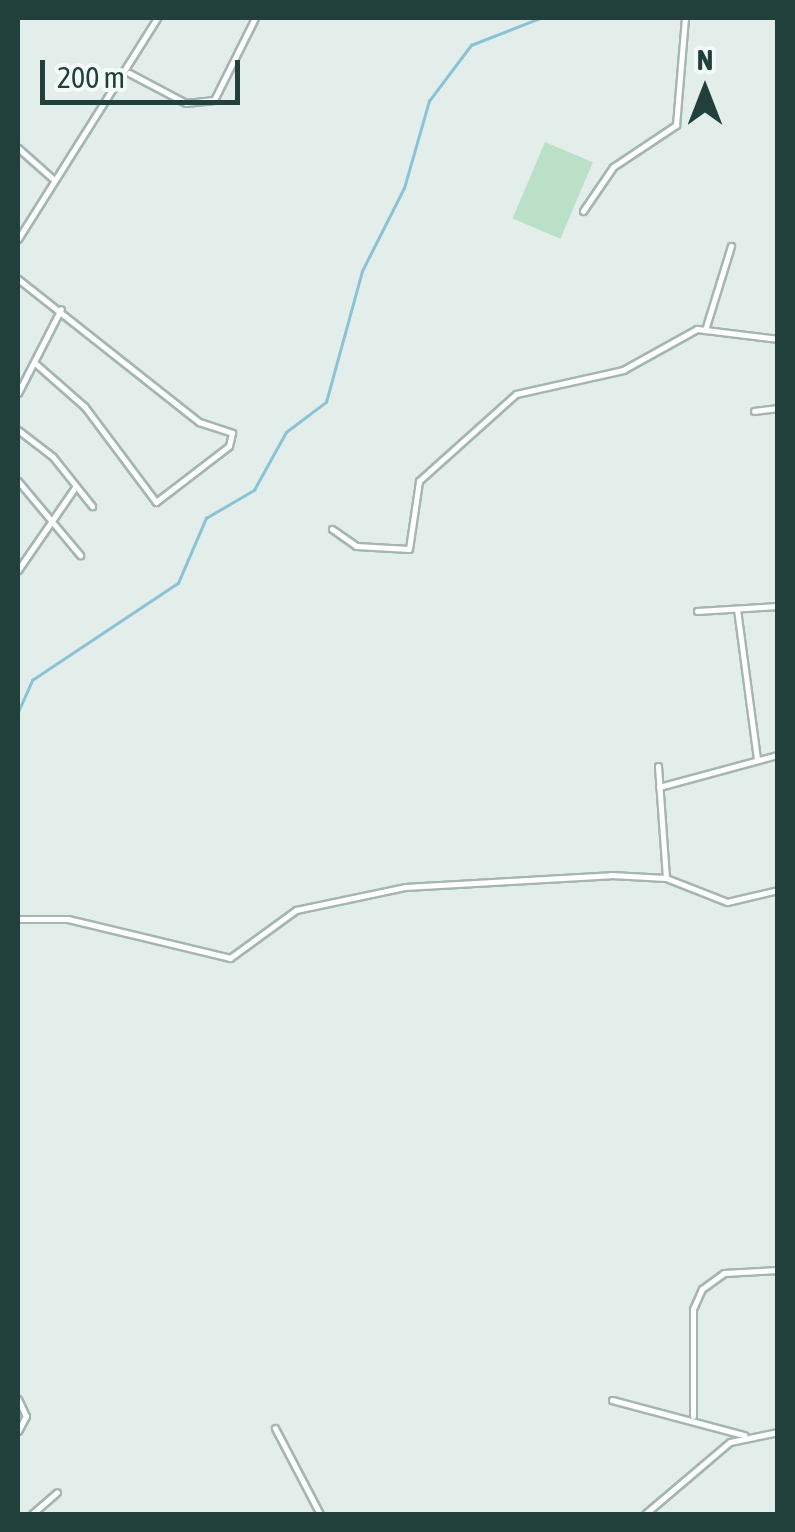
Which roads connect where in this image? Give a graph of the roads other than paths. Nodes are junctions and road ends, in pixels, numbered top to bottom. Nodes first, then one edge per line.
1 (158, 18) edge
2 (255, 18) edge
3 (684, 18) edge
4 (129, 72) junction
5 (18, 148) edge
6 (52, 178) junction
7 (583, 211) dead end
8 (18, 238) edge
9 (731, 246) dead end
10 (18, 280) edge
11 (61, 309) junction
12 (705, 330) junction
13 (778, 339) edge
14 (36, 364) junction
15 (18, 393) edge
16 (778, 408) edge
17 (754, 410) dead end
18 (18, 430) edge
19 (18, 481) edge
20 (76, 486) junction
21 (92, 506) dead end
22 (51, 522) junction
23 (332, 529) dead end
24 (80, 555) dead end
25 (18, 570) edge
26 (778, 606) edge
27 (737, 610) junction
28 (697, 611) dead end
29 (778, 755) edge
30 (758, 758) junction
31 (658, 766) dead end
32 (659, 787) junction
33 (666, 878) junction
34 (778, 890) edge
35 (18, 918) edge
36 (778, 1270) edge
37 (18, 1399) edge
38 (612, 1400) dead end
39 (693, 1416) junction
40 (275, 1428) dead end
41 (18, 1431) edge
42 (778, 1432) edge
43 (745, 1436) junction
44 (57, 1492) dead end
45 (654, 1511) edge
46 (32, 1514) edge
47 (320, 1514) edge
48 (645, 1514) edge

1 - 4 street
2 - 4 street
3 - 7 street
4 - 6 street
5 - 6 street
6 - 8 street
9 - 12 street
10 - 11 street
11 - 14 street
11 - 14 street
12 - 13 street
12 - 23 street
14 - 15 street
16 - 17 street
18 - 20 street
19 - 22 street
20 - 21 street
20 - 22 street
22 - 24 street
22 - 25 street
26 - 27 street
27 - 28 street
27 - 30 street
29 - 30 street
30 - 32 street
31 - 32 street
32 - 33 street
33 - 34 street
33 - 35 street
36 - 39 street
37 - 41 street
38 - 39 street
39 - 43 street
40 - 47 street
42 - 43 street
43 - 45 street
44 - 46 street
45 - 48 street

